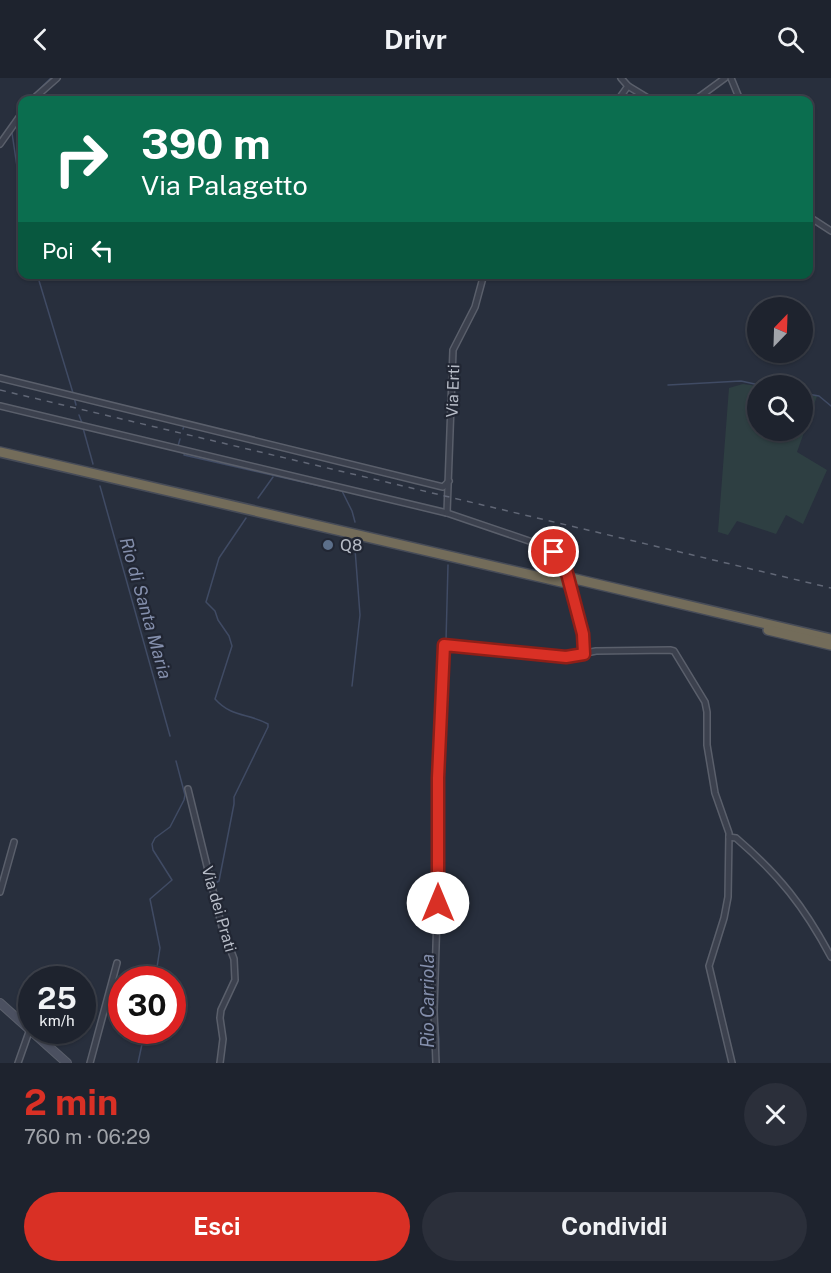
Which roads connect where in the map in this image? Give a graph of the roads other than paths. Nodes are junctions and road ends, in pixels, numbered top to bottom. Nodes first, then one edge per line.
1 (57, 78) edge
2 (621, 78) edge
3 (724, 78) edge
4 (731, 78) edge
5 (628, 86) junction
6 (37, 96) edge
7 (621, 96) edge
8 (644, 96) edge
9 (700, 96) edge
10 (738, 96) edge
11 (18, 119) edge
12 (0, 144) edge
13 (813, 219) edge
14 (831, 231) edge
15 (483, 279) edge
16 (0, 378) edge
17 (0, 406) edge
18 (0, 446) edge
19 (0, 452) edge
20 (449, 481) junction
21 (447, 513) junction
22 (569, 580) junction
23 (831, 639) edge
24 (831, 645) edge
25 (584, 654) junction
26 (188, 789) dead end
27 (729, 837) junction
28 (14, 842) dead end
29 (0, 892) edge
30 (831, 957) edge
31 (117, 963) dead end
32 (0, 1003) edge
33 (18, 1019) edge
34 (25, 1044) edge
35 (46, 1044) edge
36 (18, 1063) edge
37 (67, 1063) edge
38 (90, 1063) edge
39 (220, 1063) edge
40 (436, 1063) edge
41 (732, 1063) edge

1 - 6 street
2 - 5 street
3 - 9 street
4 - 10 street
5 - 7 street
5 - 8 street
11 - 12 street
13 - 14 street
15 - 20 street, Via Erti
16 - 20 street
17 - 21 street
18 - 22 highway
19 - 22 highway
20 - 21 street, Via Erti
21 - 25 street, bridge
22 - 23 highway
22 - 24 highway
25 - 27 street
25 - 40 street
26 - 39 street, Via dei Prati
27 - 30 street
27 - 41 street
28 - 29 street
31 - 38 street
32 - 33 main road
34 - 36 street
35 - 37 main road

